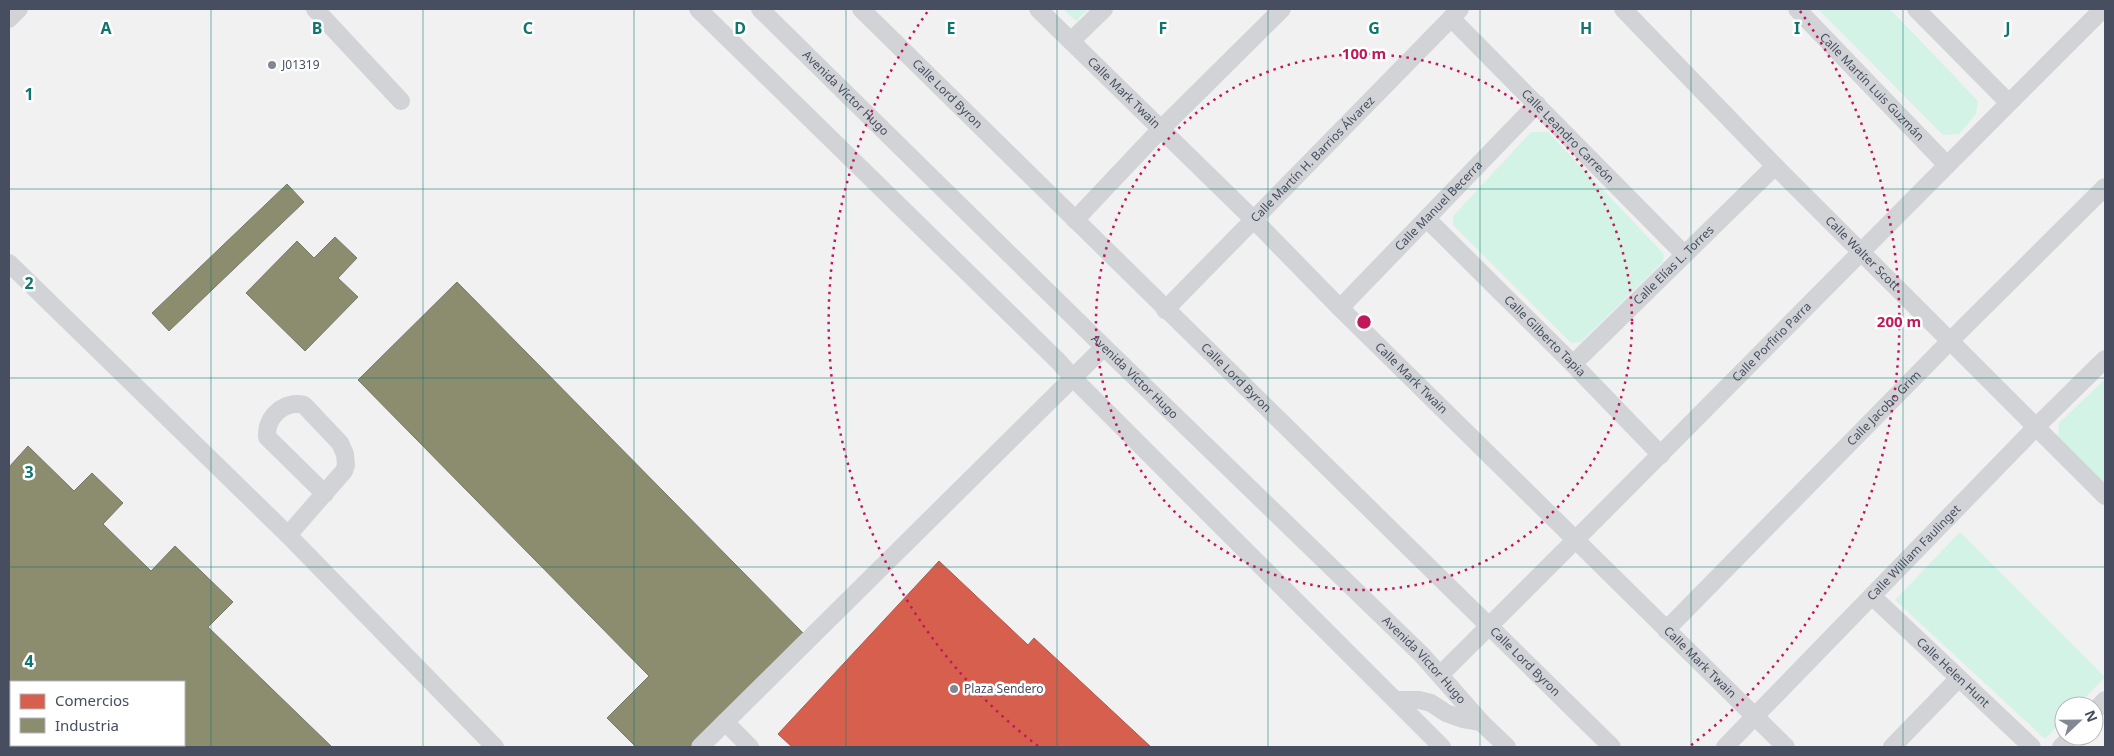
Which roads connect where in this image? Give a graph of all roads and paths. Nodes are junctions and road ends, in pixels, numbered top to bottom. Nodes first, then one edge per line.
1 (19, 9) edge
2 (314, 9) edge
3 (698, 9) edge
4 (760, 9) edge
5 (861, 9) edge
6 (1038, 9) edge
7 (1104, 9) edge
8 (1282, 9) edge
9 (1623, 9) edge
10 (1797, 9) edge
11 (1916, 9) edge
12 (1456, 13) edge
13 (2097, 16) edge
14 (9, 19) edge
15 (1071, 41) junction
16 (401, 101) dead end
17 (2008, 102) junction
18 (1538, 104) junction
19 (1160, 130) junction
20 (1947, 165) junction
21 (1775, 166) junction
22 (2105, 187) edge
23 (1075, 220) junction
24 (1254, 220) junction
25 (1427, 220) junction
26 (1862, 252) junction
27 (1684, 254) junction
28 (9, 263) edge
29 (1340, 308) junction
30 (1165, 310) junction
31 (1949, 342) junction
32 (1104, 347) junction
33 (2105, 359) edge
34 (1573, 364) junction
35 (1073, 378) junction
36 (2037, 426) junction
37 (1661, 455) junction
38 (324, 494) junction
39 (2105, 496) edge
40 (288, 535) junction
41 (1575, 540) junction
42 (1873, 597) junction
43 (1488, 627) junction
44 (1666, 630) junction
45 (1440, 675) junction
46 (1958, 678) junction
47 (1395, 700) junction
48 (1756, 718) junction
49 (725, 722) junction
50 (1481, 722) junction
51 (495, 747) edge
52 (700, 747) edge
53 (750, 747) edge
54 (1442, 747) edge
55 (1507, 747) edge
56 (1612, 747) edge
57 (1725, 747) edge
58 (1786, 747) edge
59 (1892, 747) edge
60 (2032, 747) edge

1 - 14 street
2 - 16 street
3 - 35 street
4 - 32 street, Avenida Víctor Hugo
5 - 23 street, Calle Lord Byron
6 - 15 street, Calle Mark Twain
7 - 15 street
8 - 19 street
9 - 21 street, Calle Walter Scott
10 - 20 street, Calle Martín Luis Guzmán
11 - 17 street
12 - 18 street, Calle Leandro Carreón
12 - 24 street, Calle Martín H. Barrios Álvarez
13 - 17 street, Calle Porfirio Parra
15 - 19 street, Calle Mark Twain
17 - 20 street, Calle Porfirio Parra
18 - 25 street, Calle Manuel Becerra
18 - 27 street, Calle Leandro Carreón
19 - 23 street
19 - 24 street, Calle Mark Twain
20 - 26 street, Calle Porfirio Parra
21 - 26 street, Calle Walter Scott
21 - 27 street, Calle Elías L. Torres
22 - 31 street, Calle Jacobo Grim
23 - 30 street, Calle Lord Byron
24 - 29 street, Calle Mark Twain
24 - 30 street, Calle Martín H. Barrios Álvarez
25 - 29 street, Calle Manuel Becerra
25 - 34 street, Calle Gilberto Tapia
26 - 31 street, Calle Walter Scott
26 - 37 street, Calle Porfirio Parra
27 - 34 street, Calle Elías L. Torres
28 - 40 street
29 - 41 street, Calle Mark Twain
30 - 43 street, Calle Lord Byron
31 - 36 street, Calle Walter Scott
31 - 44 street, Calle Jacobo Grim
32 - 35 street
32 - 45 street, Avenida Víctor Hugo
33 - 36 street, Calle William Faulinget
34 - 37 street, Calle Gilberto Tapia
35 - 47 street
35 - 49 street
36 - 39 street, Calle Walter Scott
36 - 42 street, Calle William Faulinget
37 - 41 street, Calle Porfirio Parra
38 - 38 street
38 - 40 street
40 - 51 street
41 - 43 street, Calle Porfirio Parra
41 - 44 street, Calle Mark Twain
42 - 46 street, Calle Helen Hunt
42 - 48 street, Calle William Faulinget
43 - 45 street, Calle Porfirio Parra
43 - 56 street, Calle Lord Byron
44 - 48 street, Calle Mark Twain
45 - 50 street, Avenida Víctor Hugo
46 - 59 street
46 - 60 street, Calle Helen Hunt
47 - 50 street
47 - 54 street
48 - 57 street, Calle William Faulinget
48 - 58 street, Calle Mark Twain
49 - 52 street
49 - 53 street
50 - 55 street, Avenida Víctor Hugo

